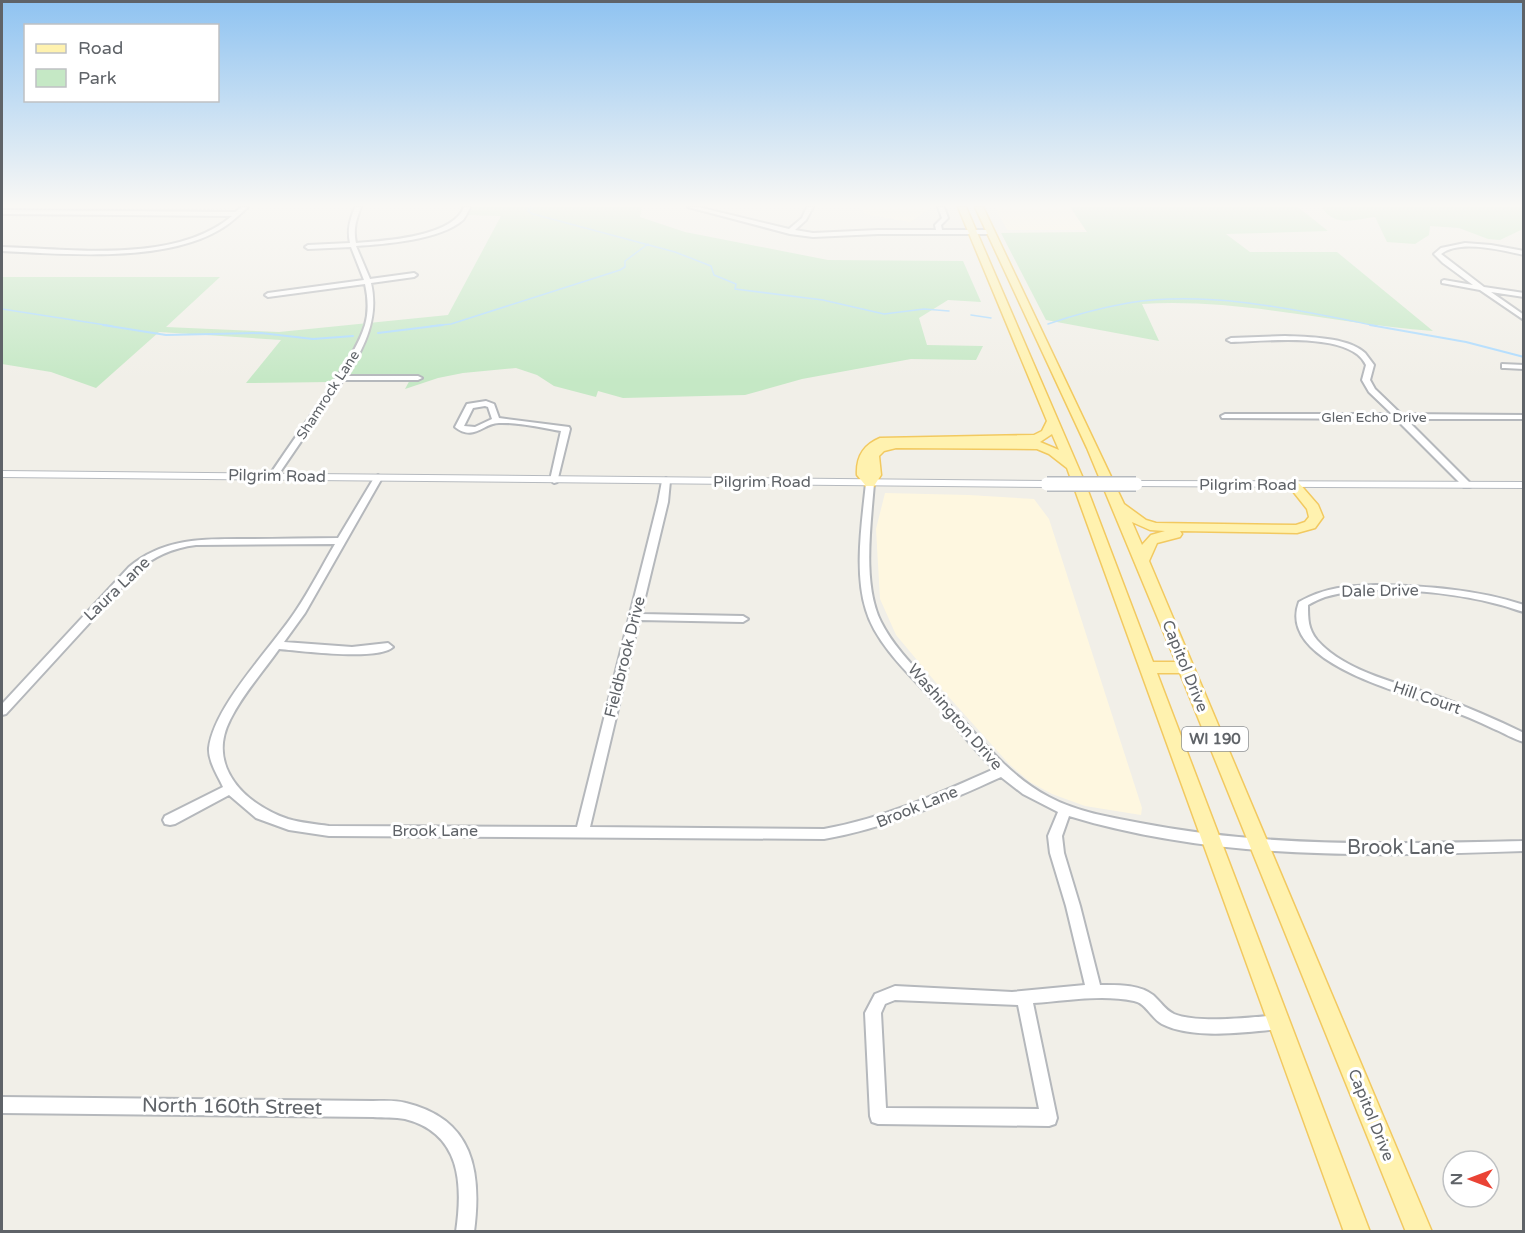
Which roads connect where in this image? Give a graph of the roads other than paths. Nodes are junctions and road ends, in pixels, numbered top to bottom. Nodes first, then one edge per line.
1 (362, 265) edge
2 (986, 265) edge
3 (1007, 265) edge
4 (1449, 265) edge
5 (414, 274) dead end
6 (370, 281) junction
7 (1444, 282) dead end
8 (1480, 287) junction
9 (268, 295) dead end
10 (1524, 295) edge
11 (1005, 309) junction
12 (1028, 309) junction
13 (1524, 318) edge
14 (1231, 340) dead end
15 (1505, 366) dead end
16 (1524, 367) edge
17 (340, 378) junction
18 (418, 378) dead end
19 (1225, 416) dead end
20 (1397, 417) junction
21 (1524, 417) edge
22 (496, 420) junction
23 (1053, 421) junction
24 (1073, 469) junction
25 (2, 474) edge
26 (273, 476) junction
27 (378, 478) junction
28 (554, 480) junction
29 (666, 481) junction
30 (870, 483) junction
31 (1299, 485) junction
32 (1467, 485) junction
33 (1524, 485) edge
34 (1118, 505) junction
35 (342, 541) junction
36 (1142, 561) junction
37 (1524, 609) edge
38 (635, 616) junction
39 (743, 619) dead end
40 (278, 645) junction
41 (388, 647) dead end
42 (1331, 657) joint
43 (1148, 667) junction
44 (1186, 668) junction
45 (2, 711) edge
46 (1524, 738) edge
47 (1002, 771) junction
48 (230, 789) junction
49 (1065, 811) junction
50 (170, 820) dead end
51 (582, 832) junction
52 (1210, 839) junction
53 (1258, 845) junction
54 (1524, 846) edge
55 (1094, 993) junction
56 (1024, 998) junction
57 (1280, 1022) junction
58 (2, 1105) edge
59 (465, 1232) edge
60 (1357, 1232) edge
61 (1419, 1232) edge

1 - 6 street, Shamrock Lane
2 - 11 main road, Capitol Drive / WI 190
3 - 12 main road, Capitol Drive / WI 190
4 - 8 street
5 - 6 street
6 - 9 street
6 - 17 street, Shamrock Lane
7 - 8 street
8 - 10 street
8 - 13 street
11 - 12 main road
11 - 23 main road, Capitol Drive / WI 190
12 - 34 main road, Capitol Drive / WI 190
14 - 20 street
15 - 16 street
17 - 18 street
17 - 26 street, Shamrock Lane
19 - 20 street, Glen Echo Drive
20 - 21 street, Glen Echo Drive
20 - 32 street
22 - 22 street
22 - 28 street
23 - 24 main road, Capitol Drive / WI 190
23 - 30 main road
24 - 30 main road
24 - 43 main road, Capitol Drive / WI 190
25 - 26 main road, Pilgrim Road
26 - 27 main road, Pilgrim Road
27 - 28 main road, Pilgrim Road
27 - 35 street, Brook Lane
28 - 29 main road, Pilgrim Road
29 - 30 main road, Pilgrim Road
29 - 38 street, Fieldbrook Drive
30 - 31 main road, Pilgrim Road, bridge
30 - 47 street, Washington Drive
31 - 32 main road, Pilgrim Road
31 - 34 main road
31 - 36 main road
32 - 33 main road, Pilgrim Road
34 - 36 main road, Capitol Drive / WI 190
35 - 40 street, Brook Lane
35 - 45 street, Laura Lane
36 - 44 main road, Capitol Drive / WI 190
37 - 42 street, Dale Drive
38 - 39 street
38 - 51 street, Fieldbrook Drive
40 - 41 street
40 - 48 street, Brook Lane
42 - 46 street, Hill Court
43 - 44 main road
43 - 52 main road, Capitol Drive / WI 190
44 - 53 main road, Capitol Drive / WI 190
47 - 49 street, Washington Drive
47 - 51 street, Brook Lane
48 - 50 street
48 - 51 street, Brook Lane
49 - 52 street, Brook Lane
49 - 55 street
52 - 53 street, Brook Lane
52 - 57 main road, Capitol Drive / WI 190
53 - 54 street, Brook Lane
53 - 61 main road, Capitol Drive / WI 190
55 - 56 street
55 - 57 street
56 - 56 street
57 - 60 main road, Capitol Drive / WI 190
58 - 59 street, North 160th Street

